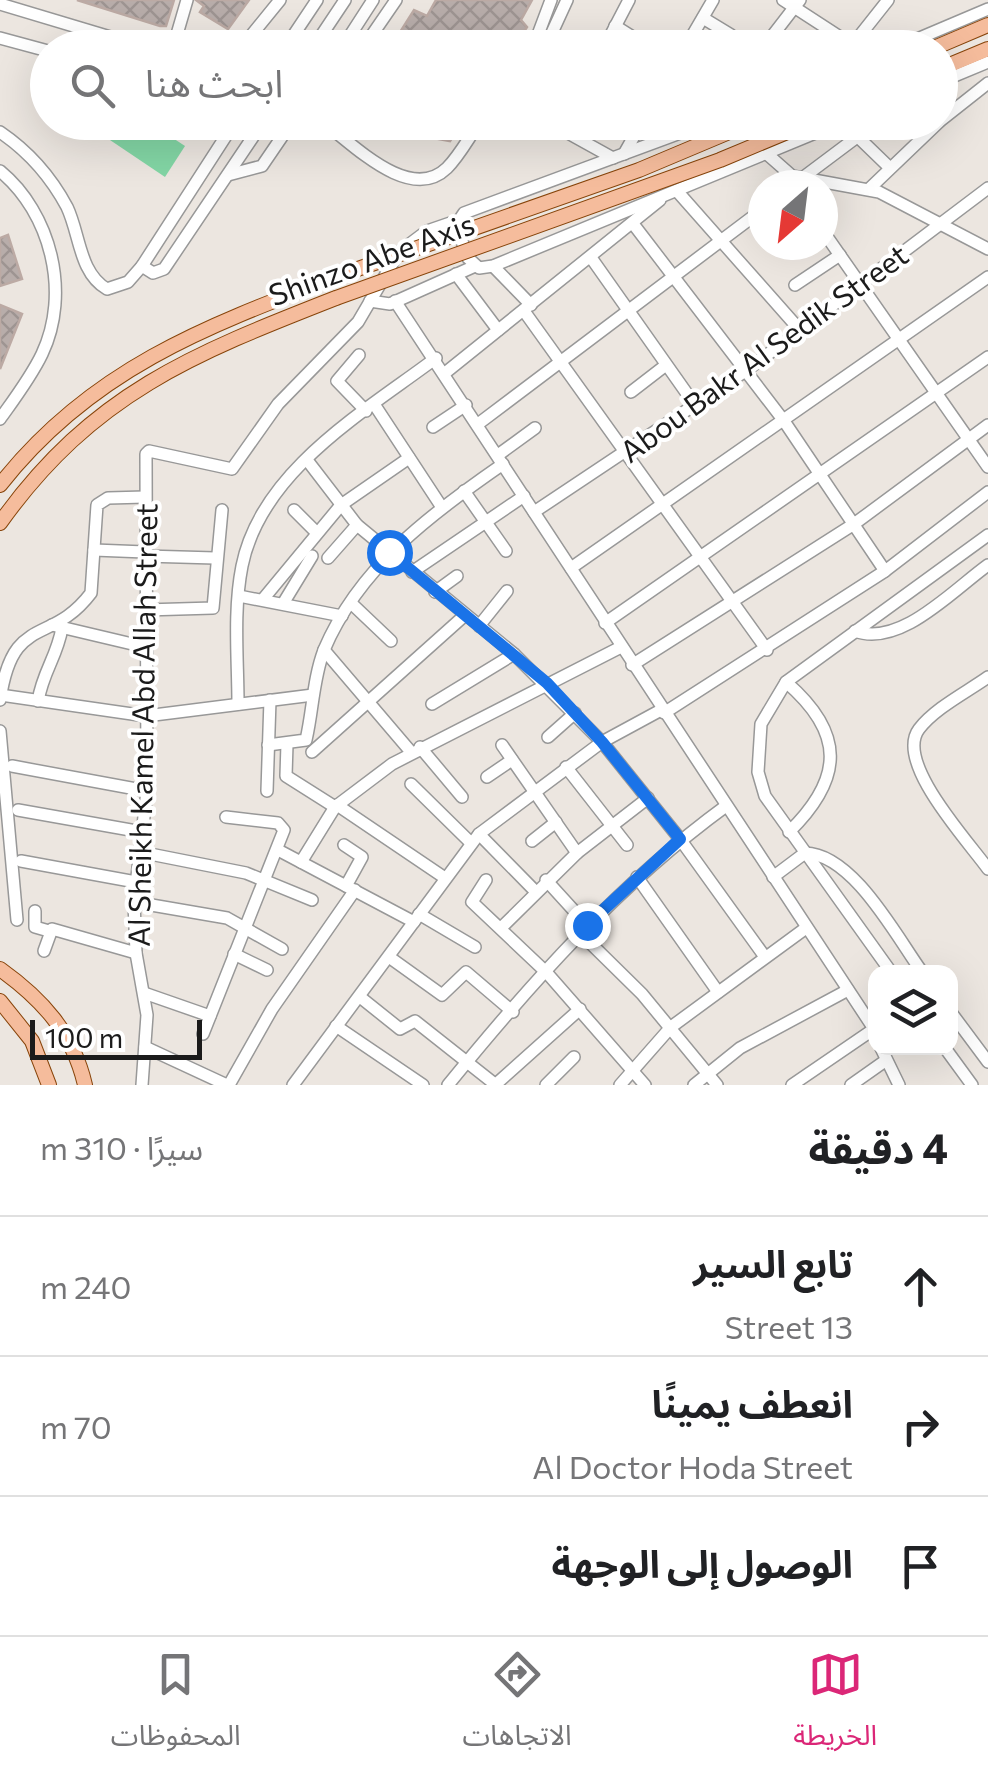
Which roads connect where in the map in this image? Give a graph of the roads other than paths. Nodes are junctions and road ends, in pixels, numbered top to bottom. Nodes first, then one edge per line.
1 (186, 0) edge
2 (280, 0) edge
3 (317, 0) edge
4 (345, 0) edge
5 (373, 0) edge
6 (396, 0) edge
7 (551, 0) edge
8 (567, 0) edge
9 (629, 0) edge
10 (714, 0) edge
11 (888, 0) edge
12 (792, 2) edge
13 (0, 4) edge
14 (988, 9) edge
15 (703, 18) junction
16 (988, 25) edge
17 (615, 26) junction
18 (87, 30) edge
19 (178, 30) edge
20 (256, 30) edge
21 (297, 30) edge
22 (325, 30) edge
23 (354, 30) edge
24 (375, 30) edge
25 (540, 30) edge
26 (553, 30) edge
27 (613, 30) edge
28 (621, 30) edge
29 (696, 30) edge
30 (723, 30) edge
31 (774, 30) edge
32 (831, 30) edge
33 (865, 30) edge
34 (938, 30) edge
35 (0, 38) edge
36 (958, 38) edge
37 (30, 46) edge
38 (988, 49) edge
39 (958, 61) edge
40 (988, 62) edge
41 (958, 74) edge
42 (988, 83) edge
43 (958, 107) edge
44 (0, 132) edge
45 (223, 140) edge
46 (251, 140) edge
47 (281, 140) edge
48 (348, 140) edge
49 (467, 140) edge
50 (584, 140) edge
51 (630, 140) edge
52 (657, 140) edge
53 (710, 140) edge
54 (767, 140) edge
55 (800, 140) edge
56 (856, 140) edge
57 (861, 140) edge
58 (920, 140) edge
59 (601, 151) junction
60 (622, 152) junction
61 (767, 154) junction
62 (889, 167) junction
63 (783, 170) edge
64 (814, 170) edge
65 (0, 171) edge
66 (228, 175) junction
67 (838, 186) edge
68 (988, 188) edge
69 (870, 189) junction
70 (677, 191) junction
71 (664, 196) junction
72 (748, 220) edge
73 (456, 221) junction
74 (942, 224) junction
75 (634, 225) junction
76 (722, 240) junction
77 (988, 248) edge
78 (838, 252) edge
79 (840, 255) junction
80 (592, 259) junction
81 (142, 266) junction
82 (475, 266) junction
83 (494, 266) junction
84 (456, 274) junction
85 (988, 277) edge
86 (675, 278) junction
87 (859, 283) junction
88 (795, 285) dead end
89 (370, 301) junction
90 (395, 302) junction
91 (527, 308) junction
92 (628, 312) junction
93 (799, 328) junction
94 (498, 330) junction
95 (898, 341) junction
96 (359, 355) dead end
97 (988, 357) edge
98 (436, 358) junction
99 (564, 360) junction
100 (666, 365) junction
101 (747, 370) junction
102 (445, 372) junction
103 (631, 392) dead end
104 (936, 394) junction
105 (466, 405) junction
106 (695, 405) junction
107 (370, 408) junction
108 (0, 419) edge
109 (784, 421) junction
110 (478, 424) junction
111 (988, 425) edge
112 (433, 427) dead end
113 (535, 428) dead end
114 (968, 440) junction
115 (627, 450) junction
116 (409, 458) junction
117 (501, 459) junction
118 (308, 460) junction
119 (988, 467) edge
120 (820, 474) junction
121 (0, 486) edge
122 (464, 491) junction
123 (988, 492) edge
124 (524, 496) junction
125 (145, 497) junction
126 (665, 504) junction
127 (341, 505) junction
128 (442, 506) junction
129 (222, 510) dead end
130 (294, 510) dead end
131 (534, 512) junction
132 (486, 522) junction
133 (0, 524) edge
134 (854, 524) junction
135 (357, 525) junction
136 (316, 532) junction
137 (988, 536) edge
138 (94, 550) junction
139 (506, 551) dead end
140 (389, 552) junction
141 (145, 554) junction
142 (312, 556) dead end
143 (700, 557) junction
144 (215, 558) junction
145 (328, 558) dead end
146 (988, 565) edge
147 (571, 568) junction
148 (885, 571) junction
149 (412, 572) junction
150 (457, 576) dead end
151 (507, 591) dead end
152 (435, 592) junction
153 (239, 596) junction
154 (264, 598) junction
155 (284, 602) junction
156 (732, 602) junction
157 (352, 603) junction
158 (146, 610) junction
159 (342, 616) junction
160 (464, 616) junction
161 (606, 623) junction
162 (57, 626) junction
163 (479, 626) junction
164 (854, 630) junction
165 (391, 641) dead end
166 (146, 647) junction
167 (621, 647) junction
168 (324, 650) junction
169 (768, 650) junction
170 (514, 654) junction
171 (632, 664) junction
172 (988, 677) edge
173 (786, 682) junction
174 (547, 683) junction
175 (313, 695) junction
176 (0, 698) edge
177 (270, 700) junction
178 (38, 701) junction
179 (368, 702) junction
180 (238, 704) junction
181 (432, 704) dead end
182 (662, 711) junction
183 (575, 713) junction
184 (146, 716) junction
185 (0, 731) edge
186 (548, 737) dead end
187 (602, 742) junction
188 (286, 744) junction
189 (268, 745) junction
190 (502, 745) dead end
191 (415, 750) junction
192 (312, 752) dead end
193 (512, 760) junction
194 (12, 766) dead end
195 (566, 767) junction
196 (487, 777) dead end
197 (442, 778) junction
198 (411, 784) dead end
199 (534, 790) junction
200 (266, 791) dead end
201 (146, 792) junction
202 (422, 795) junction
203 (462, 798) dead end
204 (648, 798) junction
205 (336, 806) junction
206 (726, 806) junction
207 (18, 810) dead end
208 (226, 817) dead end
209 (556, 822) junction
210 (612, 825) junction
211 (142, 832) junction
212 (789, 832) junction
213 (475, 838) junction
214 (680, 839) junction
215 (532, 841) dead end
216 (344, 845) dead end
217 (627, 845) dead end
218 (278, 850) junction
219 (140, 852) junction
220 (577, 852) junction
221 (805, 853) junction
222 (22, 861) dead end
223 (301, 862) junction
224 (988, 870) edge
225 (637, 877) junction
226 (773, 877) junction
227 (444, 878) junction
228 (267, 880) junction
229 (486, 880) dead end
230 (546, 880) junction
231 (136, 882) junction
232 (350, 888) junction
233 (535, 892) junction
234 (312, 900) dead end
235 (134, 902) junction
236 (36, 912) dead end
237 (416, 918) junction
238 (17, 920) dead end
239 (249, 926) junction
240 (501, 928) junction
241 (806, 928) junction
242 (584, 929) junction
243 (49, 931) junction
244 (475, 947) dead end
245 (282, 949) dead end
246 (44, 951) dead end
247 (136, 953) junction
248 (234, 954) junction
249 (389, 957) junction
250 (765, 957) junction
251 (886, 965) edge
252 (917, 965) edge
253 (0, 969) edge
254 (267, 970) dead end
255 (547, 973) junction
256 (848, 990) junction
257 (718, 992) junction
258 (144, 993) junction
259 (360, 998) junction
260 (0, 1001) edge
261 (580, 1009) junction
262 (513, 1012) junction
263 (210, 1016) junction
264 (868, 1020) edge
265 (958, 1022) edge
266 (336, 1026) junction
267 (671, 1027) junction
268 (203, 1034) dead end
269 (868, 1035) edge
270 (145, 1047) junction
271 (883, 1055) edge
272 (950, 1055) edge
273 (574, 1056) dead end
274 (468, 1061) junction
275 (885, 1061) junction
276 (988, 1062) edge
277 (631, 1071) junction
278 (708, 1071) junction
279 (299, 1082) edge
280 (48, 1085) edge
281 (85, 1085) edge
282 (142, 1085) edge
283 (228, 1085) edge
284 (423, 1085) edge
285 (448, 1085) edge
286 (495, 1085) edge
287 (546, 1085) edge
288 (620, 1085) edge
289 (645, 1085) edge
290 (694, 1085) edge
291 (718, 1085) edge
292 (792, 1085) edge
293 (851, 1085) edge
294 (900, 1085) edge
295 (972, 1085) edge

1 - 19 street
2 - 20 street
3 - 21 street
4 - 22 street
5 - 23 street
6 - 24 street
7 - 25 street
8 - 26 street
9 - 17 street
10 - 15 street
11 - 33 street
12 - 31 street
12 - 32 street
13 - 18 street
14 - 34 street
15 - 29 street
15 - 30 street
16 - 36 main road
17 - 27 street
17 - 28 street
35 - 37 street
38 - 39 main road
40 - 41 street
42 - 43 street
44 - 81 street
45 - 81 street
46 - 66 street
47 - 66 street
48 - 49 street
50 - 59 street
51 - 60 street
52 - 60 street
53 - 121 main road, Shinzo Abe Axis, bridge
54 - 133 main road, Shinzo Abe Axis, bridge
55 - 61 street
56 - 64 street
57 - 62 street
58 - 62 street
59 - 60 street
59 - 60 street
60 - 73 street
61 - 63 street
61 - 70 street
62 - 69 street
65 - 108 street
66 - 81 street
67 - 69 street
68 - 74 street, Abou Bakr Al Sedik Street
69 - 74 street
70 - 71 street
70 - 76 street
71 - 75 street
71 - 83 street
72 - 76 street
73 - 82 street
73 - 89 street
74 - 77 street
74 - 87 street, Abou Bakr Al Sedik Street
75 - 80 street
75 - 86 street
76 - 86 street
76 - 93 street
78 - 79 street
79 - 87 street
79 - 88 street
80 - 91 street
80 - 92 street
82 - 83 street
82 - 84 street
83 - 91 street
84 - 90 street
84 - 94 street
85 - 95 street
86 - 92 street
86 - 101 street
87 - 93 street, Abou Bakr Al Sedik Street
87 - 95 street
89 - 90 street
89 - 125 street, Al Sheikh Kamel Abd Allah Street
90 - 98 street
91 - 94 street
91 - 99 street
92 - 99 street
92 - 100 street
93 - 101 street, Abou Bakr Al Sedik Street
94 - 102 street
95 - 104 street
95 - 109 street
96 - 107 street
97 - 104 street
98 - 102 street
98 - 107 street
99 - 110 street
99 - 115 street
100 - 103 street
100 - 106 street
101 - 106 street, Abou Bakr Al Sedik Street
101 - 109 street
102 - 105 street
104 - 114 street
104 - 120 street
105 - 110 street
105 - 112 street
106 - 115 street, Abou Bakr Al Sedik Street
107 - 116 street
107 - 118 street
109 - 120 street
109 - 126 street
110 - 117 street
111 - 114 street
113 - 117 street
114 - 119 street
114 - 134 street
115 - 126 street
115 - 131 street, Abou Bakr Al Sedik Street
116 - 127 street
116 - 128 street
117 - 122 street
117 - 124 street
118 - 127 street
118 - 153 street
120 - 134 street
120 - 143 street
122 - 128 street
122 - 132 street
123 - 148 street
124 - 131 street
124 - 132 street
125 - 138 street
125 - 141 street, Al Sheikh Kamel Abd Allah Street
126 - 143 street
126 - 147 street
127 - 135 street
127 - 136 street
128 - 140 street
129 - 144 street
130 - 136 street
131 - 147 street
132 - 139 street
132 - 149 street
134 - 148 street
134 - 156 street
135 - 140 street
135 - 145 street
136 - 154 street
137 - 164 street
138 - 141 street
138 - 162 street
140 - 149 street
140 - 157 street
141 - 144 street
141 - 158 street, Al Sheikh Kamel Abd Allah Street
142 - 155 street
143 - 156 street
143 - 161 street
144 - 158 street
146 - 164 street
147 - 161 street
148 - 169 street
149 - 152 street
150 - 152 street
151 - 163 street
152 - 160 street
153 - 154 street
153 - 180 street
154 - 155 street
155 - 159 street
156 - 169 street
156 - 171 street
157 - 159 street
157 - 165 street
158 - 166 street, Al Sheikh Kamel Abd Allah Street
159 - 168 street
160 - 163 street
160 - 179 street
161 - 167 street
162 - 166 street
162 - 176 street
162 - 178 street
163 - 170 street
164 - 173 street
166 - 184 street, Al Sheikh Kamel Abd Allah Street
167 - 171 street
167 - 174 street
168 - 175 street
168 - 179 street
169 - 182 street
170 - 174 street
170 - 181 street
171 - 182 street
172 - 224 street
173 - 212 street
173 - 212 street
174 - 183 street
174 - 191 street
175 - 177 street
175 - 188 street
176 - 178 street
177 - 180 street
177 - 189 street
178 - 184 street
179 - 191 street
179 - 192 street
180 - 184 street
182 - 187 street
182 - 206 street
183 - 186 street
183 - 187 street
184 - 201 street, Al Sheikh Kamel Abd Allah Street
185 - 238 street
187 - 195 street
187 - 204 street
188 - 189 street
188 - 205 street
189 - 200 street
190 - 193 street
191 - 197 street
191 - 205 street
193 - 196 street
193 - 199 street
194 - 201 street
195 - 199 street
195 - 210 street
197 - 202 street
197 - 203 street
198 - 202 street
199 - 209 street
199 - 213 street
201 - 211 street, Al Sheikh Kamel Abd Allah Street
202 - 213 street
204 - 210 street
204 - 214 street
205 - 223 street
205 - 227 street
206 - 214 street
206 - 226 street
207 - 211 street
208 - 218 street
209 - 215 street
209 - 220 street
210 - 217 street
210 - 220 street
211 - 219 street, Al Sheikh Kamel Abd Allah Street
212 - 221 street
213 - 227 street
213 - 233 street
214 - 225 street
214 - 250 street
216 - 232 street
218 - 223 street
218 - 228 street
219 - 228 street
219 - 231 street, Al Sheikh Kamel Abd Allah Street
220 - 230 street
221 - 226 street
221 - 251 street
221 - 252 street
222 - 231 street
223 - 232 street
225 - 242 street
225 - 257 street
226 - 241 street
227 - 237 street
228 - 234 street
228 - 239 street
229 - 240 street
230 - 233 street
230 - 242 street
231 - 235 street, Al Sheikh Kamel Abd Allah Street
232 - 237 street
232 - 283 street
233 - 240 street
235 - 239 street
235 - 247 street, Al Sheikh Kamel Abd Allah Street
236 - 243 street
237 - 244 street
237 - 249 street
239 - 245 street
239 - 248 street
240 - 255 street
241 - 250 street
241 - 256 street
242 - 255 street
242 - 267 street
243 - 246 street
243 - 247 street
247 - 258 street, Al Sheikh Kamel Abd Allah Street
248 - 254 street
248 - 263 street
249 - 259 street
249 - 262 street
250 - 257 street
253 - 281 main road
255 - 261 street
255 - 262 street
256 - 264 street
256 - 278 street
257 - 267 street
258 - 263 street
258 - 270 street, Al Sheikh Kamel Abd Allah Street
259 - 266 street
259 - 274 street
260 - 280 main road
261 - 277 street
261 - 286 street
262 - 274 street
263 - 268 street
265 - 276 street
266 - 279 street
266 - 284 street
267 - 277 street
267 - 278 street
269 - 292 street
270 - 282 street, Al Sheikh Kamel Abd Allah Street
270 - 283 street
271 - 275 street
272 - 295 street
273 - 287 street
274 - 285 street
274 - 286 street
275 - 293 street
275 - 294 street
277 - 288 street
277 - 289 street
278 - 290 street
278 - 291 street

